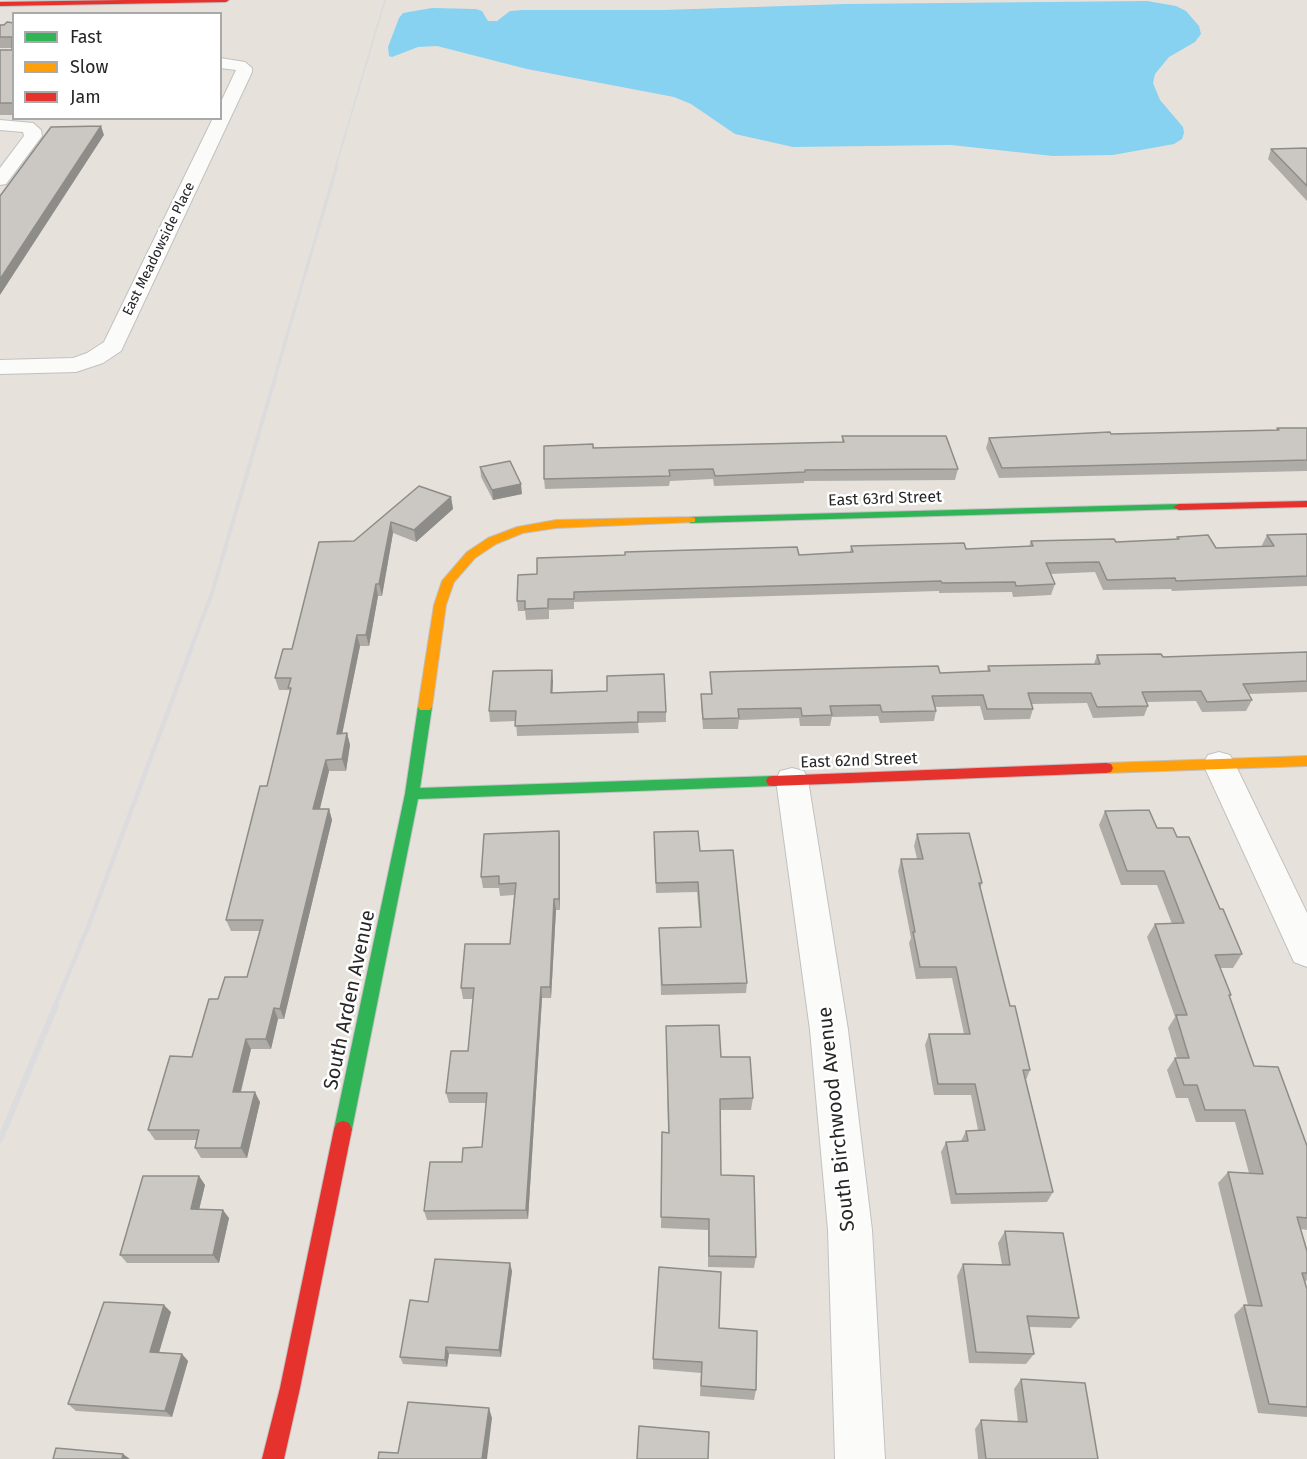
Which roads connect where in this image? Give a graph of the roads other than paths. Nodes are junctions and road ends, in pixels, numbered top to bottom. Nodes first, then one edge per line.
1 (226, 0) edge
2 (122, 1) edge
3 (0, 3) edge
4 (222, 63) edge
5 (222, 118) edge
6 (221, 120) edge
7 (0, 125) edge
8 (0, 180) edge
9 (0, 367) edge
10 (1307, 504) edge
11 (471, 555) joint
12 (1307, 761) edge
13 (1219, 764) junction
14 (792, 780) junction
15 (412, 794) junction
16 (1307, 951) edge
17 (273, 1459) edge
18 (860, 1459) edge

1 - 2 street
2 - 3 street
4 - 5 street, East Meadowside Place
6 - 9 street, East Meadowside Place
7 - 8 street
10 - 11 street, East 63rd Street
11 - 15 street, South Arden Avenue
12 - 13 street, East 62nd Street
13 - 14 street, East 62nd Street
13 - 16 street
14 - 15 street, East 62nd Street
14 - 18 street, South Birchwood Avenue
15 - 17 street, South Arden Avenue

